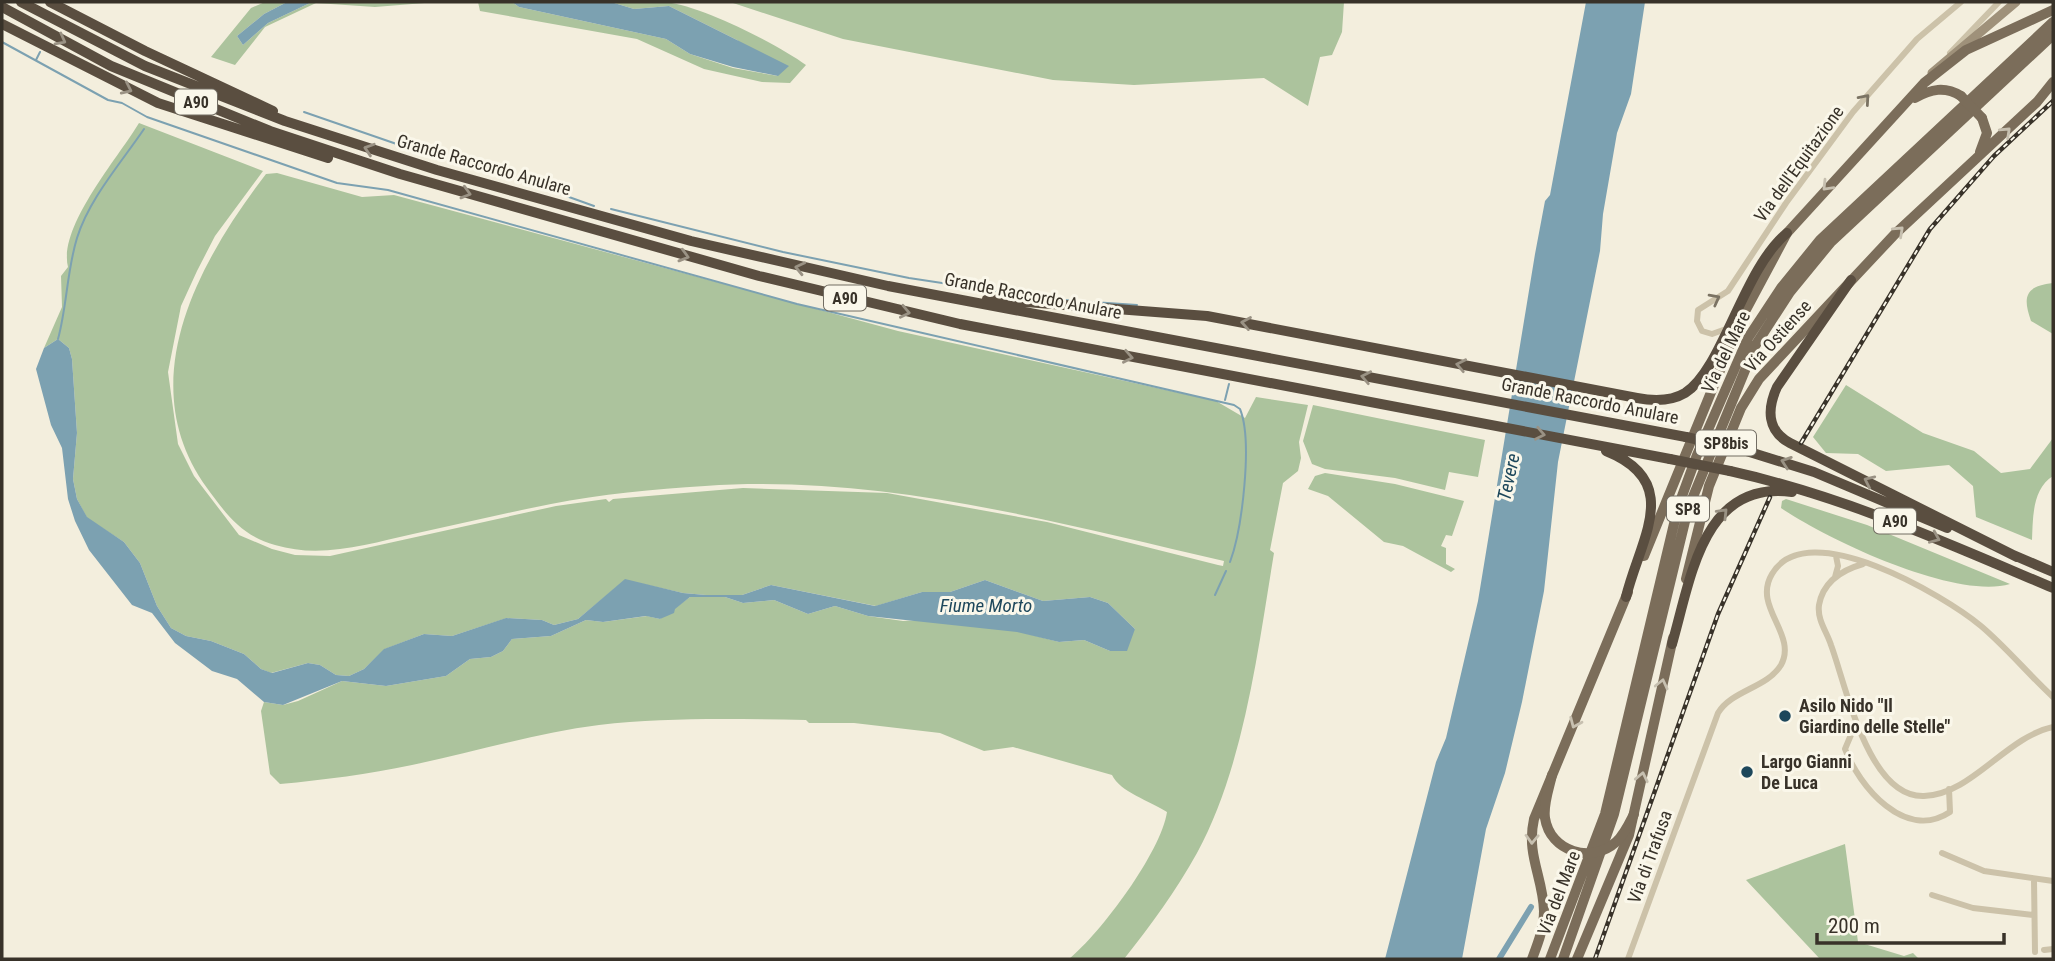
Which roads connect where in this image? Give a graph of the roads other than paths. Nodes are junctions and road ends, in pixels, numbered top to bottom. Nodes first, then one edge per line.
1 (21, 2) edge
2 (50, 2) edge
3 (1961, 2) edge
4 (1999, 2) edge
5 (2017, 2) edge
6 (2, 7) edge
7 (2053, 10) edge
8 (2053, 22) edge
9 (2, 24) edge
10 (1980, 26) junction
11 (2053, 34) edge
12 (2053, 82) edge
13 (1924, 83) junction
14 (2053, 88) edge
15 (1909, 102) junction
16 (2037, 102) junction
17 (310, 130) junction
18 (1974, 161) junction
19 (400, 174) junction
20 (1787, 233) junction
21 (1851, 280) junction
22 (939, 296) junction
23 (1726, 329) junction
24 (1577, 441) junction
25 (1845, 503) junction
26 (1836, 555) junction
27 (2017, 557) junction
28 (1864, 563) junction
29 (2053, 572) edge
30 (1835, 577) junction
31 (2053, 588) edge
32 (1626, 597) junction
33 (1672, 644) junction
34 (2053, 697) edge
35 (1856, 723) junction
36 (2053, 727) edge
37 (1552, 775) junction
38 (1948, 789) junction
39 (1633, 814) junction
40 (1942, 853) dead end
41 (2034, 880) junction
42 (2053, 881) edge
43 (1932, 895) dead end
44 (2033, 915) junction
45 (2053, 949) edge
46 (2044, 950) dead end
47 (2035, 952) dead end
48 (1532, 959) edge
49 (1550, 959) edge
50 (1563, 959) edge
51 (1579, 959) edge
52 (1628, 959) edge

1 - 17 highway, Grande Raccordo Anulare / A90
2 - 17 highway
23 -> 3 street, Via dell'Equitazione
4 - 10 street
5 - 10 main road, Via Ostiense / SP8bis
6 -> 19 highway, Grande Raccordo Anulare / A90
7 - 13 main road
8 - 49 main road, Via del Mare / SP8
9 -> 19 highway, Grande Raccordo Anulare
10 - 13 main road, Via Ostiense / SP8bis
11 - 50 main road, Via del Mare / SP8
12 - 16 main road
13 - 15 main road, Via Ostiense / SP8bis
14 - 16 main road, Via Ostiense / SP8bis
15 - 18 main road, bridge
15 -> 20 main road, Via Ostiense / SP8bis
18 -> 16 main road, Via Ostiense / SP8bis
22 -> 17 highway, Grande Raccordo Anulare / A90
21 -> 18 main road, Via Ostiense / SP8bis
19 -> 24 highway, Grande Raccordo Anulare / A90
20 - 23 highway
20 - 32 main road, Via Ostiense / SP8bis
27 -> 21 highway
21 - 33 main road, Via Ostiense / SP8bis
23 -> 22 highway
27 -> 22 highway, Grande Raccordo Anulare / A90, bridge
24 - 25 highway, Grande Raccordo Anulare / A90, bridge
24 - 32 highway
25 -> 31 highway, Grande Raccordo Anulare / A90
33 -> 25 highway
26 - 28 street
26 - 30 street
26 - 52 street, Via di Trafusa
27 - 29 highway, Grande Raccordo Anulare / A90
28 - 30 street
28 - 34 street
30 - 35 street
32 -> 37 main road, Via Ostiense / SP8bis
39 -> 33 main road, Via Ostiense / SP8bis
35 - 38 street
35 - 38 street
36 - 38 street
37 - 39 main road, bridge
37 -> 48 main road, SP8bis, bridge
39 - 51 main road, Via Ostiense / SP8bis, bridge
40 - 41 street
41 - 42 street
41 - 44 street
43 - 44 street
44 - 47 street
45 - 46 street

